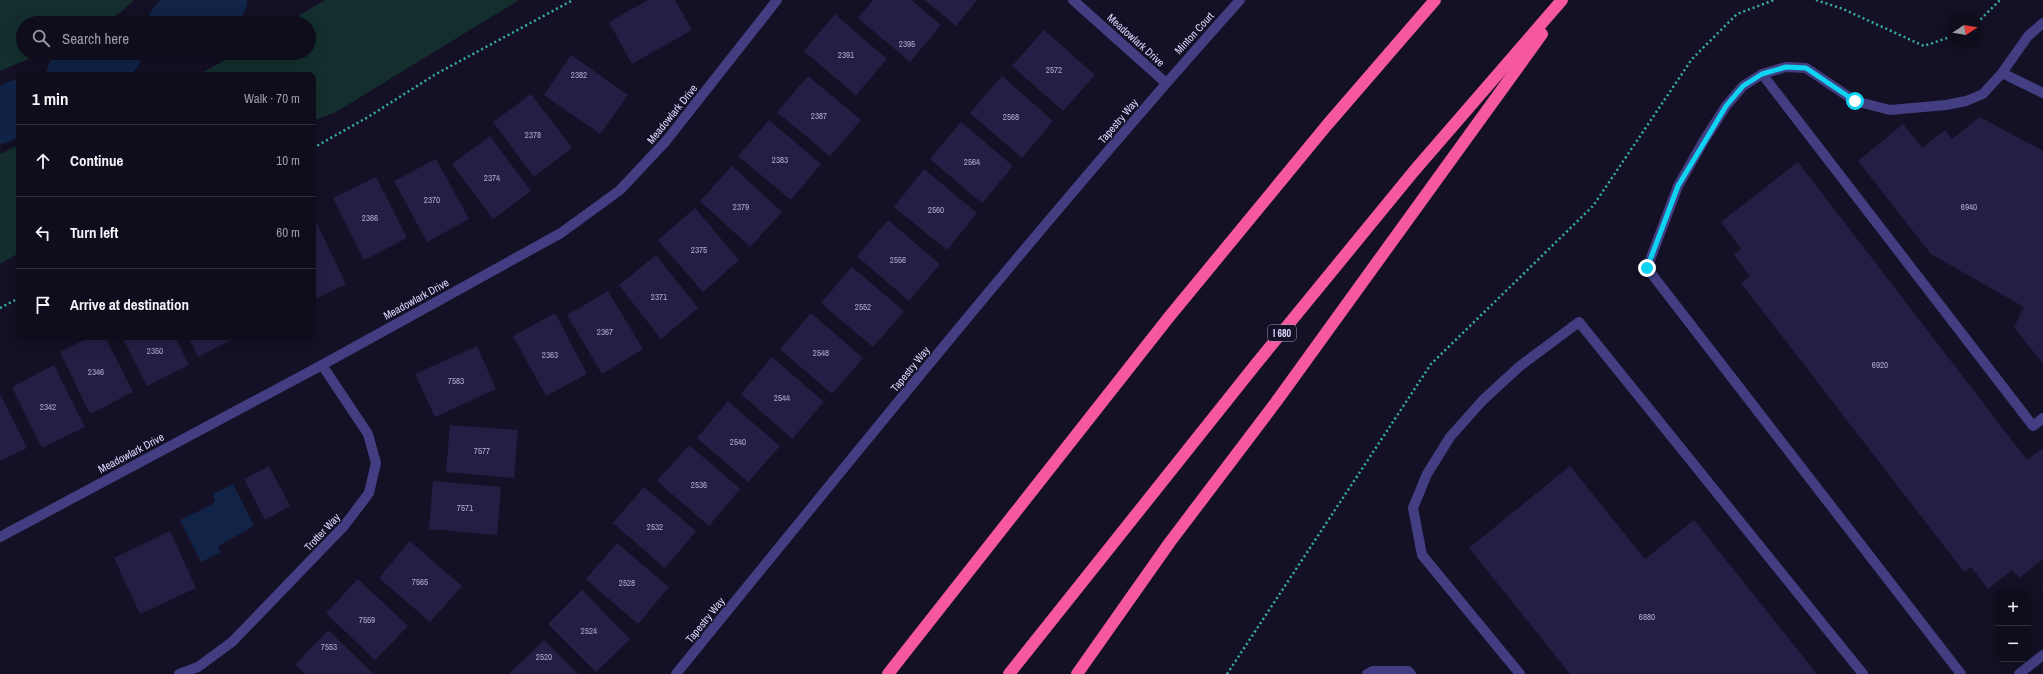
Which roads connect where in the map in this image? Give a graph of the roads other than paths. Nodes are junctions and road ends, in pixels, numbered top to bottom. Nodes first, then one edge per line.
1 (777, 0) edge
2 (1073, 0) edge
3 (1240, 0) edge
4 (1435, 0) edge
5 (1562, 0) edge
6 (1567, 0) edge
7 (2043, 23) edge
8 (2002, 73) junction
9 (1762, 74) junction
10 (1166, 83) junction
11 (2043, 93) edge
12 (322, 365) junction
13 (2043, 418) edge
14 (0, 537) edge
15 (2043, 655) edge
16 (179, 674) edge
17 (676, 674) edge
18 (888, 674) edge
19 (1010, 674) edge
20 (1077, 674) edge
21 (1367, 674) edge
22 (1411, 674) edge
23 (1520, 674) edge
24 (1863, 674) edge
25 (1961, 674) edge
26 (2019, 674) edge

1 - 12 street, Meadowlark Drive
2 - 10 street, Meadowlark Drive
3 - 10 street, Minton Court
4 - 18 highway
5 - 19 highway, I 680
6 - 20 highway
7 - 8 street
8 - 9 street
8 - 11 street
9 - 13 street
9 - 25 street
10 - 17 street, Tapestry Way
12 - 14 street, Meadowlark Drive
12 - 16 street, Trotter Way
15 - 26 street
21 - 22 street
23 - 24 street

